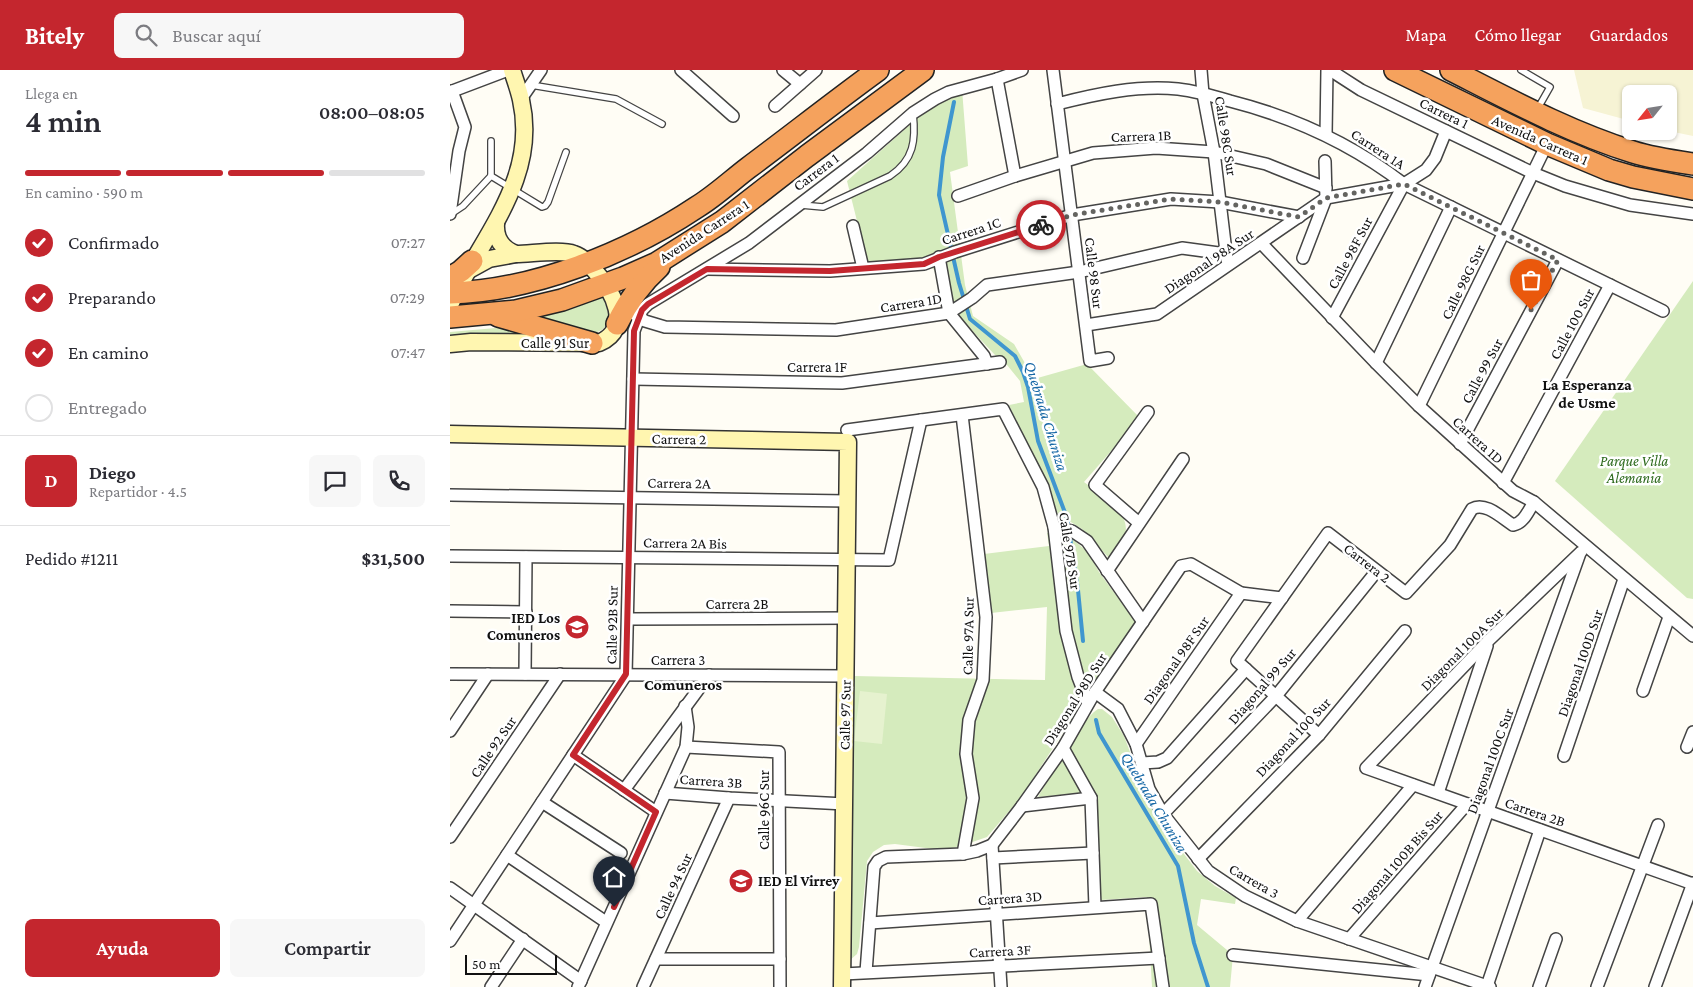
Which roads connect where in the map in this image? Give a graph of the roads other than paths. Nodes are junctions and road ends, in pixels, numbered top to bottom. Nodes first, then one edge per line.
1 (508, 70) edge
2 (512, 70) edge
3 (541, 70) edge
4 (681, 70) edge
5 (783, 70) edge
6 (816, 70) edge
7 (878, 70) edge
8 (924, 70) edge
9 (1022, 70) edge
10 (1053, 70) edge
11 (1201, 70) edge
12 (1328, 70) edge
13 (1395, 70) edge
14 (1451, 70) edge
15 (1521, 70) edge
16 (997, 79) junction
17 (800, 84) junction
18 (531, 85) junction
19 (451, 91) edge
20 (1203, 94) junction
21 (521, 100) junction
22 (1057, 104) junction
23 (775, 106) dead end
24 (913, 113) junction
25 (1536, 113) junction
26 (733, 116) dead end
27 (662, 124) dead end
28 (1446, 131) junction
29 (1326, 135) junction
30 (491, 141) dead end
31 (1547, 144) junction
32 (566, 152) dead end
33 (1214, 152) junction
34 (454, 153) edge
35 (1325, 161) dead end
36 (1065, 162) junction
37 (1693, 164) edge
38 (1533, 173) junction
39 (491, 176) junction
40 (1015, 176) junction
41 (1404, 184) junction
42 (1693, 189) edge
43 (512, 190) junction
44 (1326, 193) junction
45 (958, 196) dead end
46 (1220, 202) junction
47 (798, 205) junction
48 (1451, 207) junction
49 (450, 214) edge
50 (1693, 214) edge
51 (1072, 215) junction
52 (1299, 217) junction
53 (496, 224) junction
54 (853, 226) dead end
55 (1504, 233) junction
56 (1262, 243) junction
57 (516, 254) junction
58 (674, 254) junction
59 (1226, 254) junction
60 (947, 255) junction
61 (1303, 258) dead end
62 (1558, 260) junction
63 (588, 263) junction
64 (1228, 266) junction
65 (863, 268) junction
66 (707, 269) junction
67 (1079, 272) junction
68 (457, 284) edge
69 (607, 284) junction
70 (1610, 285) junction
71 (954, 310) junction
72 (1663, 311) dead end
73 (493, 314) junction
74 (627, 316) junction
75 (450, 317) edge
76 (1332, 318) junction
77 (1086, 325) junction
78 (592, 343) junction
79 (450, 344) edge
80 (1108, 358) dead end
81 (1000, 362) dead end
82 (1376, 363) junction
83 (987, 364) junction
84 (633, 379) junction
85 (1419, 406) junction
86 (1003, 409) joint
87 (1148, 412) dead end
88 (962, 415) junction
89 (921, 420) junction
90 (450, 434) edge
91 (848, 436) junction
92 (632, 438) junction
93 (1460, 444) junction
94 (1183, 459) dead end
95 (1503, 483) junction
96 (450, 495) edge
97 (630, 498) junction
98 (848, 501) junction
99 (1534, 502) junction
100 (1139, 523) junction
101 (1063, 528) junction
102 (1582, 548) junction
103 (450, 556) edge
104 (526, 557) junction
105 (629, 558) junction
106 (847, 560) junction
107 (1107, 571) junction
108 (1376, 572) junction
109 (1624, 579) junction
110 (1241, 593) junction
111 (1282, 598) junction
112 (450, 612) edge
113 (526, 612) junction
114 (1669, 617) junction
115 (846, 618) junction
116 (628, 619) junction
117 (1143, 622) junction
118 (1405, 630) dead end
119 (1693, 636) edge
120 (1488, 641) junction
121 (1242, 665) junction
122 (450, 674) edge
123 (488, 674) junction
124 (525, 674) junction
125 (560, 674) junction
126 (626, 674) junction
127 (709, 675) junction
128 (846, 676) junction
129 (1643, 691) dead end
130 (1095, 692) junction
131 (1276, 696) junction
132 (1088, 703) junction
133 (685, 706) junction
134 (450, 731) edge
135 (1693, 732) edge
136 (1319, 735) junction
137 (1136, 744) junction
138 (686, 747) junction
139 (1687, 747) dead end
140 (1063, 748) junction
141 (573, 755) junction
142 (1564, 756) dead end
143 (1142, 763) junction
144 (1366, 768) joint
145 (1413, 785) junction
146 (624, 790) junction
147 (665, 793) junction
148 (1438, 793) junction
149 (729, 798) junction
150 (1091, 798) junction
151 (779, 801) junction
152 (542, 802) junction
153 (844, 804) junction
154 (1467, 804) junction
155 (1022, 806) junction
156 (656, 812) junction
157 (1488, 812) junction
158 (1163, 814) junction
159 (1658, 825) dead end
160 (1540, 830) junction
161 (450, 837) edge
162 (992, 845) junction
163 (621, 853) dead end
164 (1093, 853) junction
165 (963, 854) junction
166 (507, 855) junction
167 (993, 858) junction
168 (1198, 859) junction
169 (1642, 866) junction
170 (1693, 884) edge
171 (450, 888) edge
172 (474, 905) junction
173 (1095, 907) junction
174 (996, 914) junction
175 (1296, 921) junction
176 (606, 922) junction
177 (870, 923) junction
178 (523, 939) junction
179 (1349, 939) junction
180 (1556, 939) dead end
181 (450, 941) edge
182 (1233, 955) dead end
183 (780, 958) junction
184 (1159, 958) junction
185 (656, 959) junction
186 (1000, 966) junction
187 (1430, 971) junction
188 (866, 972) junction
189 (843, 980) edge
190 (579, 984) edge
191 (1489, 986) edge
192 (491, 987) edge
193 (643, 987) edge
194 (780, 987) edge
195 (1001, 987) edge
196 (1163, 987) edge
197 (1425, 987) edge
198 (1539, 987) edge
199 (1597, 987) edge
200 (1655, 987) edge

1 - 19 street
2 - 21 street
3 - 18 street
4 - 26 street
5 - 17 street
6 - 17 street
7 - 63 highway, Avenida Carrera 1
8 - 58 highway, Avenida Carrera 1
9 - 16 street, Carrera 1
10 - 22 street, Calle 98 Sur
11 - 20 street, Calle 98C Sur
12 - 28 street, Carrera 1
12 - 29 street
13 - 31 highway, Avenida Carrera 1
14 - 25 highway, Avenida Carrera 1
15 - 25 lane
16 - 24 street, Carrera 1
16 - 40 street
17 - 23 street
18 - 21 street
18 - 27 lane
19 - 34 street
20 - 22 street, Carrera 1A
20 - 29 street, Carrera 1A
20 - 33 street, Calle 98C Sur
21 - 43 street
22 - 36 street, Calle 98 Sur
24 - 47 street, Carrera 1
24 - 47 lane
25 - 37 highway, Avenida Carrera 1
28 - 38 street, Carrera 1
28 - 41 street, Calle 98F Sur
29 - 41 street, Carrera 1A
30 - 39 lane
31 - 38 street, Calle 98G Sur
31 - 42 highway, Avenida Carrera 1
32 - 43 lane
33 - 36 street, Carrera 1B
33 - 44 street, Carrera 1B
33 - 46 street, Calle 98C Sur
34 - 49 street
35 - 44 street
36 - 40 street, Carrera 1B
36 - 51 street, Calle 98 Sur
38 - 50 street, Carrera 1
38 - 55 street, Calle 98G Sur
39 - 43 lane
39 - 49 lane
40 - 45 street, Carrera 1B
41 - 44 street
41 - 48 street, Carrera 1A
41 - 76 street, Calle 98F Sur
43 - 53 street
44 - 52 street, Diagonal 98A Sur
44 - 61 street
46 - 51 street, Carrera 1C
46 - 52 street, Carrera 1C
46 - 59 street, Calle 98C Sur
47 - 66 street, Carrera 1
48 - 55 street, Carrera 1A
48 - 82 street
51 - 60 street, Carrera 1C
51 - 67 street, Calle 98 Sur
52 - 56 street, Diagonal 98A Sur
53 - 57 street
53 - 68 street
54 - 65 street
55 - 62 street, Carrera 1A
55 - 85 street, Calle 98G Sur
56 - 64 street, Diagonal 98A Sur
56 - 76 street, Carrera 1D
57 - 63 street
57 - 68 street
58 - 69 highway, Avenida Carrera 1
58 - 74 highway
59 - 64 street, Calle 98C Sur
59 - 67 street, Carrera 1D
60 - 65 street, Carrera 1C
60 - 71 street
62 - 70 street, Carrera 1A
62 - 93 street, Calle 99 Sur
63 - 68 highway, Avenida Carrera 1
63 - 69 street
64 - 77 street, Diagonal 98A Sur
65 - 66 street, Carrera 1C
66 - 74 street, Carrera 1
67 - 71 street, Carrera 1D
67 - 77 street, Calle 98 Sur
69 - 73 highway, Avenida Carrera 1
69 - 74 street
70 - 72 street, Carrera 1A
70 - 95 street, Calle 100 Sur
71 - 74 street, Carrera 1D
71 - 83 street
73 - 75 highway, Avenida Carrera 1
73 - 78 highway
74 - 78 street, Calle 91 Sur
74 - 84 street, Calle 92B Sur
76 - 82 street, Carrera 1D
77 - 80 street, Calle 98 Sur
78 - 79 street, Calle 91 Sur
81 - 83 street, Carrera 1F
82 - 85 street, Carrera 1D
83 - 84 street, Carrera 1F
84 - 92 street, Calle 92B Sur
85 - 93 street, Carrera 1D
86 - 88 street, Carrera 2
86 - 101 street, Calle 97B Sur
87 - 100 street
88 - 89 street, Carrera 2
88 - 165 street, Calle 97A Sur
89 - 91 street, Carrera 2
89 - 106 street, Carrera 2A Bis
90 - 92 street, Carrera 2
91 - 92 street, Carrera 2
91 - 98 street, Calle 97 Sur
92 - 97 street, Calle 92B Sur
93 - 95 street, Carrera 1D
94 - 100 street
95 - 99 street, Carrera 1D
96 - 97 street, Carrera 2A
97 - 98 street, Carrera 2A
97 - 105 street, Calle 92B Sur
98 - 106 street, Calle 97 Sur
99 - 102 street, Carrera 1D
99 - 108 street, Carrera 2
100 - 107 street
101 - 107 street
101 - 132 street, Calle 97B Sur
102 - 109 street, Carrera 1D
102 - 120 street, Diagonal 100A Sur
102 - 157 street, Diagonal 100C Sur
103 - 104 street, Carrera 2A Bis
104 - 105 street, Carrera 2A Bis
104 - 113 street
105 - 106 street, Carrera 2A Bis
105 - 116 street, Calle 92B Sur
106 - 115 street, Calle 97 Sur
107 - 117 street
108 - 111 street, Carrera 2
108 - 131 street, Diagonal 99 Sur
109 - 114 street, Carrera 1D
109 - 142 street, Diagonal 100D Sur
110 - 111 street
110 - 117 street, Diagonal 98D Sur
110 - 137 street, Diagonal 98F Sur
111 - 121 street
112 - 113 street
113 - 124 street
114 - 119 street, Carrera 1D
114 - 129 street
115 - 116 street, Carrera 2B
115 - 128 street, Calle 97 Sur
116 - 126 street, Calle 92B Sur
117 - 130 street, Diagonal 98D Sur
118 - 136 street, Diagonal 100 Sur
120 - 144 street, Diagonal 100A Sur
120 - 148 street
121 - 131 street
121 - 143 street
122 - 123 street, Carrera 3
123 - 124 street, Carrera 3
123 - 134 street
124 - 125 street, Carrera 3
125 - 126 street, Carrera 3
125 - 161 street, Calle 92 Sur
126 - 127 street, Carrera 3
126 - 141 street, Calle 92B Sur
127 - 128 street, Carrera 3
127 - 133 street
128 - 153 street, Calle 97 Sur
130 - 132 street, Diagonal 98D Sur
130 - 137 street, Carrera 3
131 - 136 street
131 - 158 street, Diagonal 99 Sur
132 - 140 street, Diagonal 98D Sur
133 - 138 street
133 - 146 street
135 - 139 street
136 - 168 street, Diagonal 100 Sur
137 - 143 street, Carrera 3
138 - 147 street
138 - 151 street, Calle 96C Sur
140 - 150 street
140 - 155 street, Diagonal 98D Sur
141 - 146 street
141 - 152 street, Calle 92B Sur
143 - 158 street, Carrera 3
144 - 145 street, Carrera 2B
145 - 148 street, Carrera 2B
145 - 175 street
146 - 156 street
147 - 149 street, Carrera 3B
147 - 156 street
148 - 154 street, Carrera 2B
149 - 151 street, Carrera 3B
149 - 185 street, Calle 94 Sur
150 - 155 street
150 - 164 street
151 - 153 street, Carrera 3B
151 - 183 street, Calle 96C Sur
152 - 163 street
152 - 166 street, Calle 92B Sur
153 - 189 street, Calle 97 Sur
154 - 157 street, Carrera 2B
154 - 179 street, Diagonal 100B Bis Sur
155 - 162 street, Diagonal 98D Sur
156 - 176 street
157 - 160 street, Carrera 2B
157 - 187 street, Diagonal 100C Sur
158 - 168 street, Carrera 3
159 - 169 street
160 - 169 street, Carrera 2B
160 - 191 street
162 - 165 street
162 - 167 street
164 - 167 street
164 - 173 street
165 - 177 street
166 - 172 street, Calle 92B Sur
166 - 176 street
167 - 174 street
168 - 175 street, Carrera 3
169 - 170 street, Carrera 2B
169 - 199 street
170 - 200 street
171 - 172 street
172 - 178 street
172 - 181 street, Calle 92B Sur
173 - 174 street, Carrera 3D
173 - 184 street, Carrera 3D
174 - 177 street, Carrera 3D
174 - 186 street
175 - 179 street, Carrera 3
176 - 190 street
177 - 188 street
178 - 190 street
178 - 192 street
179 - 187 street, Carrera 3
180 - 198 street
182 - 187 street
183 - 185 street
183 - 194 street, Calle 96C Sur
184 - 186 street, Carrera 3F
184 - 196 street
185 - 193 street, Calle 94 Sur
186 - 188 street, Carrera 3F
186 - 195 street
187 - 191 street, Carrera 3
187 - 197 street, Diagonal 100C Sur
188 - 189 street, Carrera 3F

